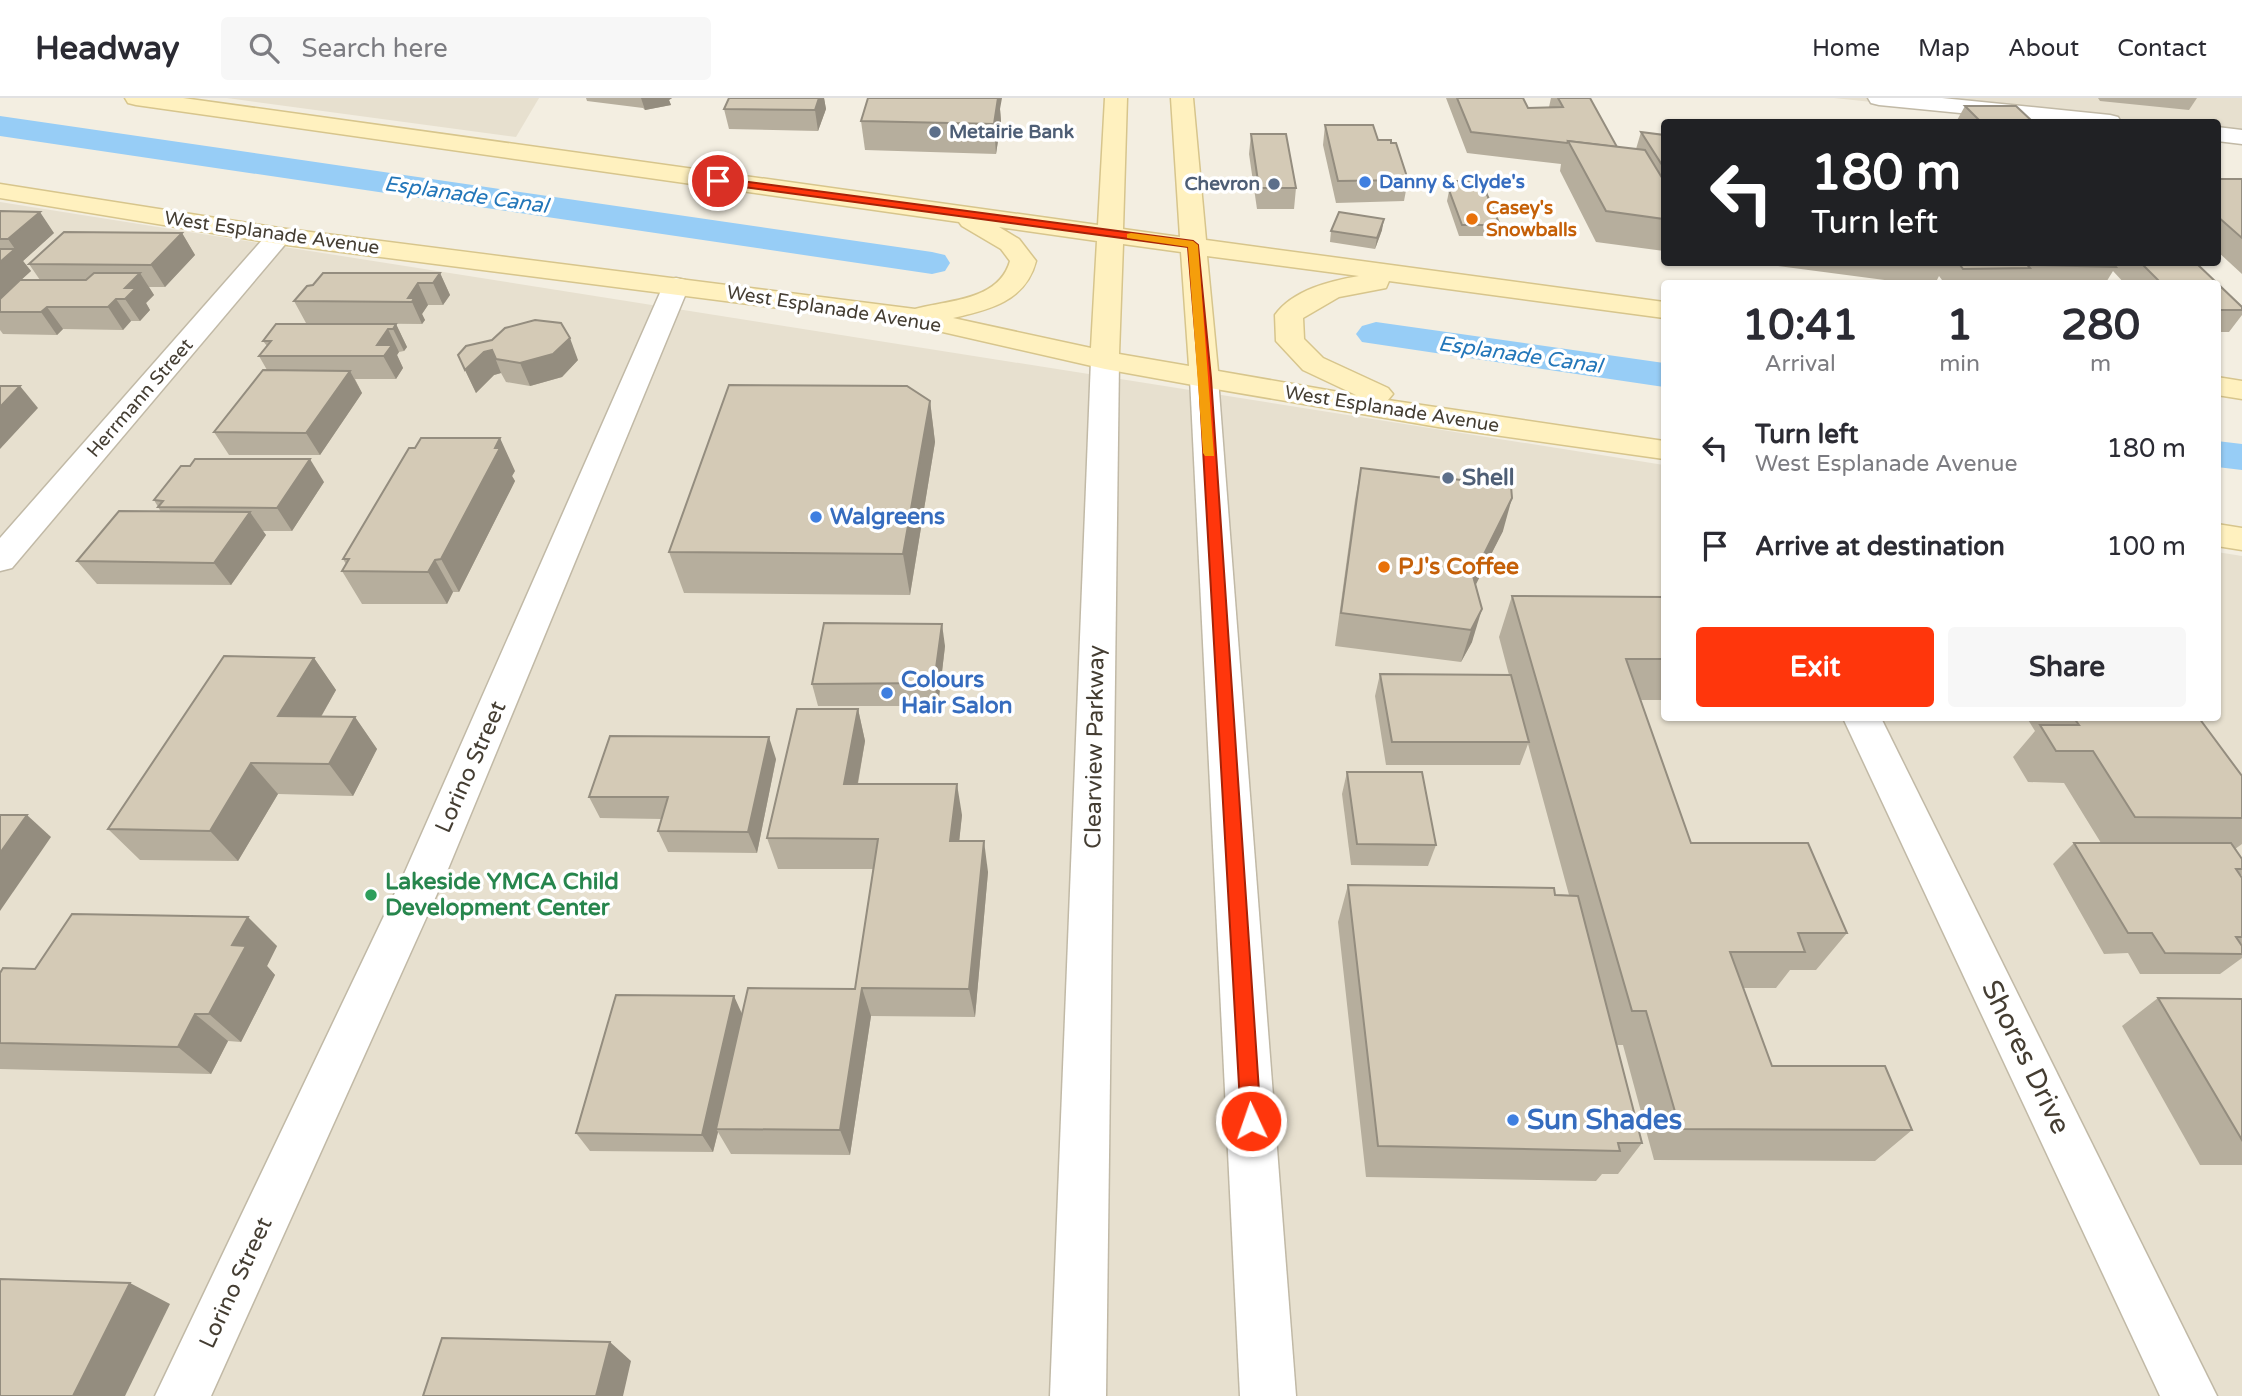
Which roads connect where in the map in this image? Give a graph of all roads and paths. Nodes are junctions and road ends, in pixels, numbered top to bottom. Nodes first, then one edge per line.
1 (136, 98) edge
2 (1116, 98) edge
3 (1182, 98) edge
4 (1880, 98) edge
5 (2081, 119) edge
6 (2221, 134) edge
7 (2242, 136) edge
8 (0, 191) edge
9 (958, 214) junction
10 (1112, 233) junction
11 (279, 236) junction
12 (1193, 245) junction
13 (1421, 277) junction
14 (676, 286) junction
15 (1661, 310) edge
16 (912, 317) junction
17 (1105, 360) junction
18 (1205, 378) junction
19 (2221, 387) edge
20 (2242, 390) edge
21 (1438, 418) junction
22 (1661, 450) edge
23 (2221, 536) edge
24 (2242, 539) edge
25 (0, 560) edge
26 (1863, 721) edge
27 (183, 1396) edge
28 (1078, 1396) edge
29 (1268, 1396) edge
30 (2189, 1396) edge

1 - 9 main road
2 - 10 main road, Clearview Parkway
3 - 12 main road
4 - 5 street
6 - 7 street
8 - 11 main road, West Esplanade Avenue
9 - 10 main road
9 - 16 main road
10 - 12 main road
10 - 17 main road, Clearview Parkway
11 - 14 main road, West Esplanade Avenue
11 - 25 street, Herrmann Street
12 - 13 main road
12 - 18 main road
13 - 15 main road
13 - 21 main road
14 - 16 main road, West Esplanade Avenue
14 - 27 street, Lorino Street
16 - 17 main road, West Esplanade Avenue
17 - 18 main road, West Esplanade Avenue
17 - 28 street, Clearview Parkway
18 - 21 main road, West Esplanade Avenue
18 - 29 street
19 - 20 main road
21 - 22 main road, West Esplanade Avenue
23 - 24 main road
26 - 30 street, Shores Drive

